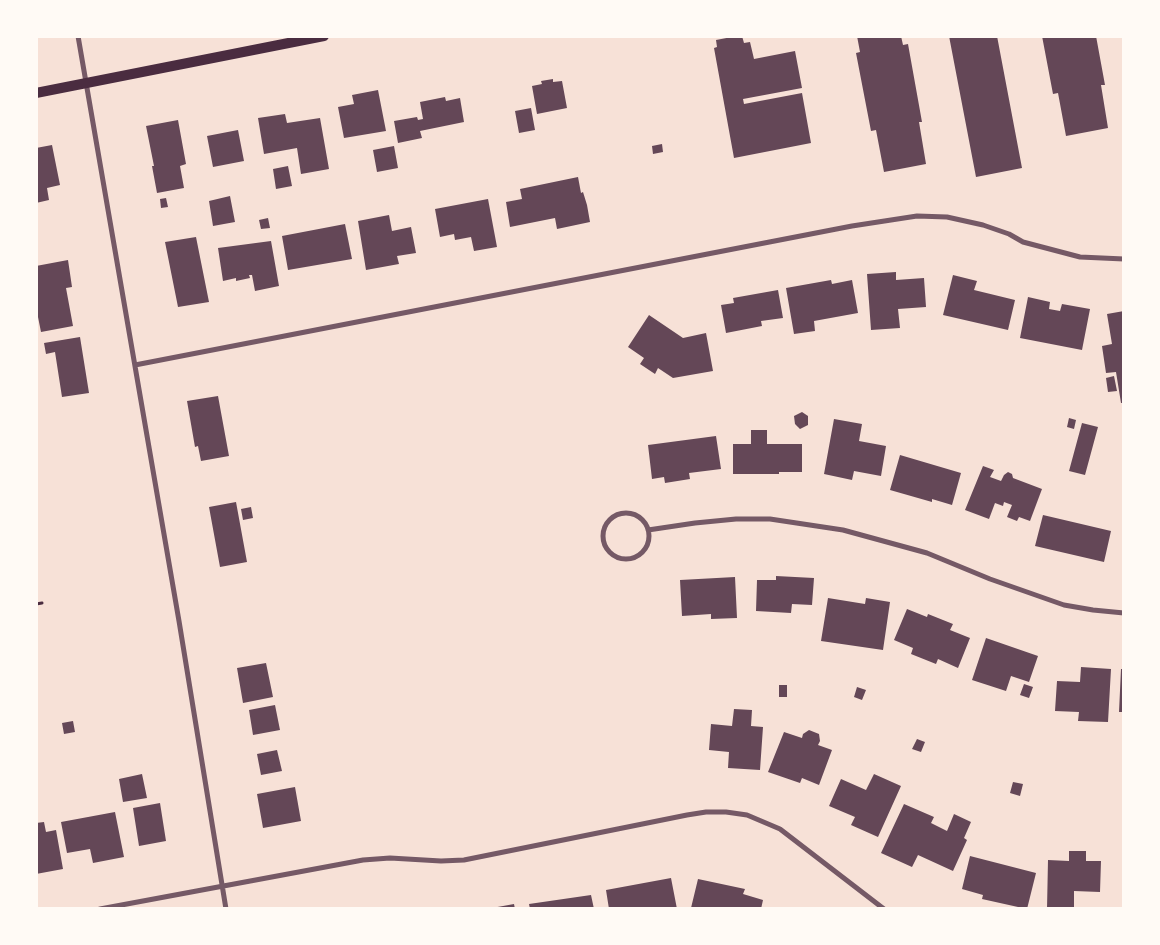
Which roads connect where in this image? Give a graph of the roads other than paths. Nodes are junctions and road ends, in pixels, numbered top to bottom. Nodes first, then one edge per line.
1 (78, 36) edge
2 (324, 36) edge
3 (86, 82) junction
4 (36, 92) edge
5 (1124, 259) edge
6 (135, 366) junction
7 (648, 530) junction
8 (1124, 613) edge
9 (223, 885) junction
10 (100, 909) edge
11 (226, 909) edge
12 (884, 909) edge

1 - 3 street
2 - 3 main road
3 - 4 main road
3 - 6 street
5 - 6 street
6 - 9 street
7 - 7 street
7 - 8 street
9 - 10 street
9 - 11 street
9 - 12 street

